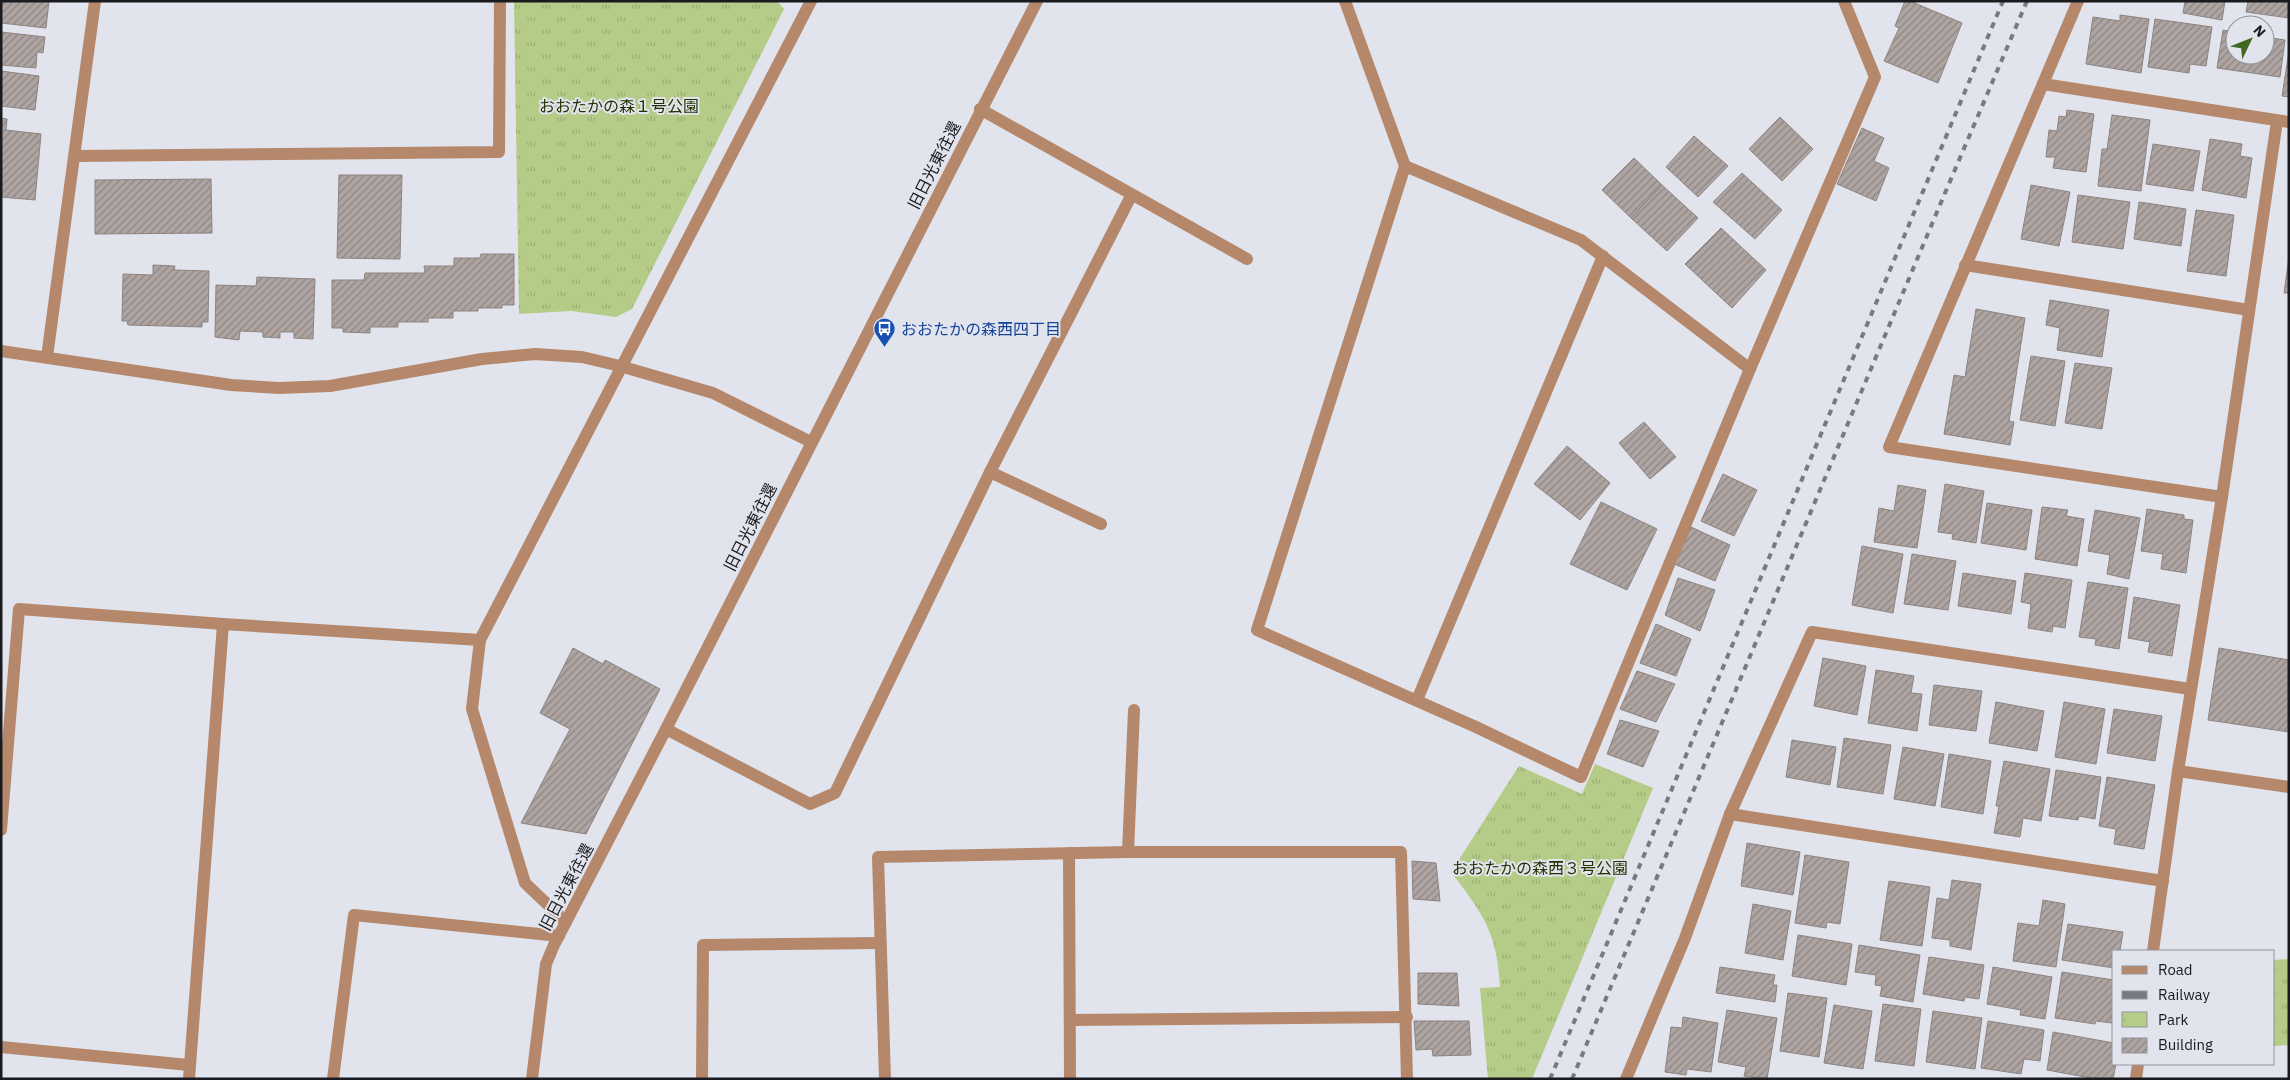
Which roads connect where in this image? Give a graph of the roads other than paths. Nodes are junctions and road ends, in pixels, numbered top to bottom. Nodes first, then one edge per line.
1 (96, 1) edge
2 (500, 1) edge
3 (811, 1) edge
4 (1036, 1) edge
5 (1345, 1) edge
6 (1844, 1) edge
7 (2078, 1) edge
8 (2042, 84) junction
9 (980, 109) junction
10 (2283, 122) edge
11 (75, 156) junction
12 (1405, 166) junction
13 (1132, 196) junction
14 (1603, 256) junction
15 (1247, 259) dead end
16 (1965, 265) junction
17 (2249, 310) junction
18 (1, 351) edge
19 (46, 357) junction
20 (620, 366) junction
21 (1750, 369) junction
22 (811, 442) junction
23 (990, 472) junction
24 (2222, 497) junction
25 (1101, 524) dead end
26 (223, 624) junction
27 (480, 640) junction
28 (2190, 689) junction
29 (1417, 700) junction
30 (1134, 710) dead end
31 (666, 729) junction
32 (2178, 771) junction
33 (2289, 787) edge
34 (1730, 814) junction
35 (1, 830) edge
36 (1128, 852) junction
37 (1069, 853) junction
38 (2163, 881) junction
39 (566, 922) junction
40 (559, 936) junction
41 (880, 943) junction
42 (2153, 950) edge
43 (1407, 1017) junction
44 (1070, 1020) junction
45 (1, 1047) edge
46 (189, 1065) junction
47 (2138, 1065) edge
48 (188, 1079) edge
49 (333, 1079) edge
50 (532, 1079) edge
51 (702, 1079) edge
52 (885, 1079) edge
53 (1070, 1079) edge
54 (1407, 1079) edge
55 (1626, 1079) edge
56 (2136, 1079) edge

1 - 11 street
2 - 11 street
3 - 20 street
4 - 9 street, 旧日光東往還
5 - 12 street
6 - 21 street
7 - 8 street
8 - 10 street
8 - 16 street
9 - 13 street
9 - 22 street, 旧日光東往還
10 - 17 street
11 - 19 street
12 - 14 street
12 - 29 street
13 - 15 street
13 - 23 street
14 - 21 street
14 - 29 street
16 - 17 street
16 - 24 street
17 - 24 street
18 - 19 street
19 - 20 street
20 - 22 street
20 - 27 street
21 - 29 street
22 - 31 street, 旧日光東往還
23 - 25 street
23 - 31 street
24 - 28 street
26 - 27 street
26 - 35 street
26 - 46 street
27 - 39 street
28 - 32 street
28 - 34 street
30 - 36 street
31 - 39 street, 旧日光東往還
32 - 33 street
32 - 38 street
34 - 38 street
34 - 55 street
36 - 37 street
36 - 43 street
37 - 41 street
37 - 44 street
38 - 42 street
39 - 40 street, 旧日光東往還
40 - 49 street
40 - 50 street, 旧日光東往還
41 - 51 street
41 - 52 street
43 - 44 street
43 - 54 street
44 - 53 street
45 - 46 street
46 - 48 street
47 - 56 street

